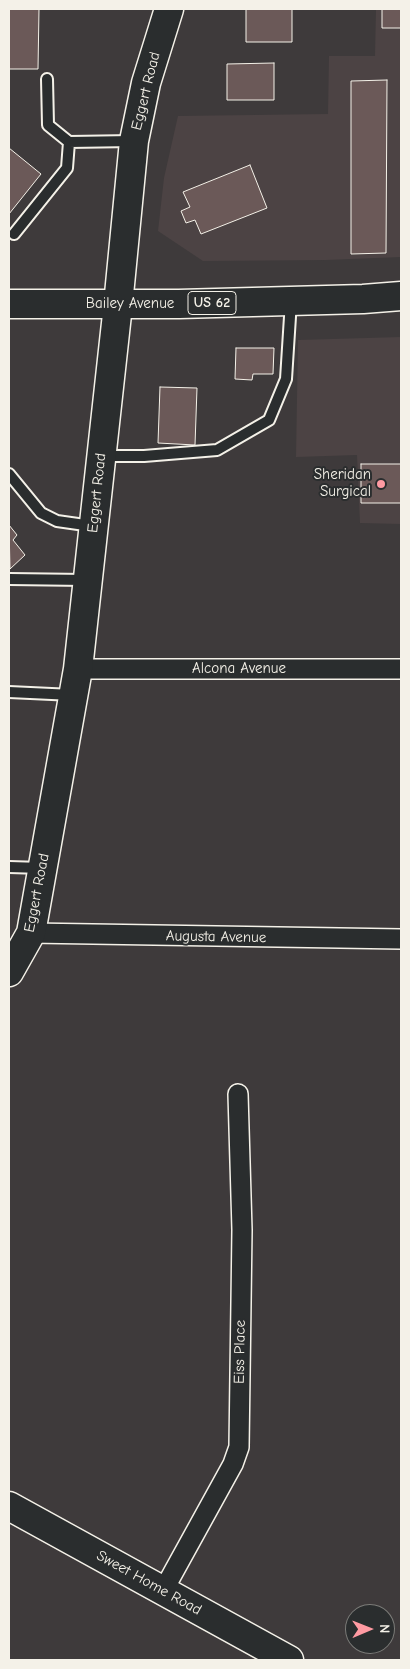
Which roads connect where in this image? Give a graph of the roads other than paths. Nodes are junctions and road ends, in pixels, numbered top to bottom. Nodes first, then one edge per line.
1 (169, 9) edge
2 (48, 78) dead end
3 (134, 141) junction
4 (69, 142) junction
5 (10, 236) edge
6 (401, 296) edge
7 (291, 300) junction
8 (9, 304) edge
9 (118, 304) junction
10 (101, 456) junction
11 (9, 474) edge
12 (94, 527) junction
13 (9, 578) edge
14 (87, 580) junction
15 (401, 669) edge
16 (75, 682) junction
17 (9, 692) edge
18 (9, 867) edge
19 (42, 868) junction
20 (31, 933) junction
21 (401, 939) edge
22 (9, 972) edge
23 (238, 1094) dead end
24 (9, 1506) edge
25 (163, 1591) junction
26 (289, 1660) edge

1 - 3 street, Eggert Road
2 - 4 lane
3 - 4 lane
3 - 9 street, Eggert Road
4 - 5 lane
6 - 7 street, Bailey Avenue / US 62
7 - 9 street, Bailey Avenue / US 62
7 - 10 lane
8 - 9 street, Bailey Avenue / US 62
9 - 10 street, Eggert Road
10 - 12 street, Eggert Road
11 - 12 lane
12 - 14 street, Eggert Road
13 - 14 lane
14 - 16 street, Eggert Road
15 - 16 street, Alcona Avenue
16 - 17 lane
16 - 19 street, Eggert Road
18 - 19 lane
19 - 20 street, Eggert Road
20 - 21 street, Augusta Avenue
20 - 22 street, Eggert Road
23 - 25 street, Eiss Place
24 - 25 street, Sweet Home Road
25 - 26 street, Sweet Home Road

